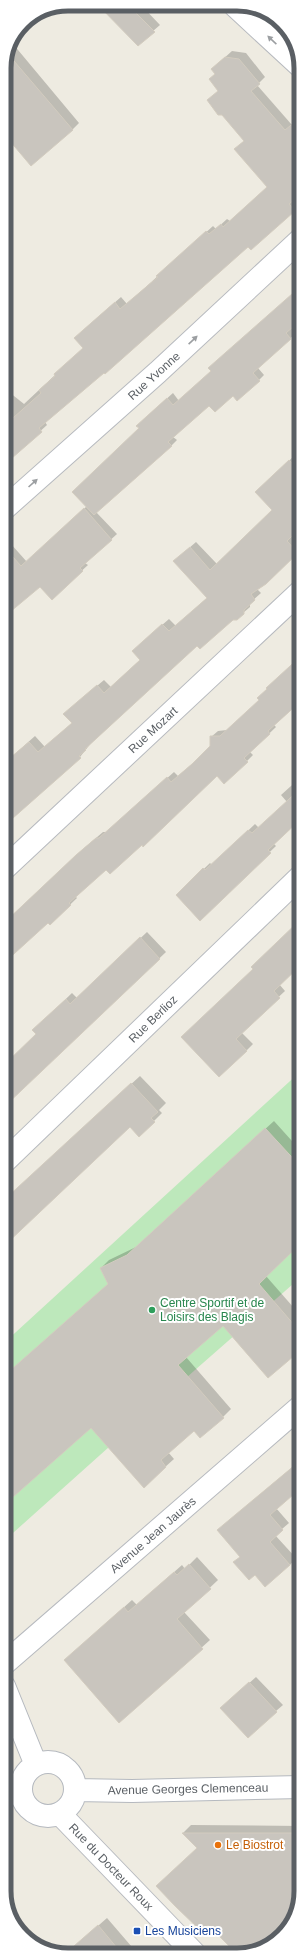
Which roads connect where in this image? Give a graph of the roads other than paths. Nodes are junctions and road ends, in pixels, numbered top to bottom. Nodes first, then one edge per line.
1 (240, 11) edge
2 (293, 59) edge
3 (294, 246) edge
4 (11, 503) edge
5 (294, 598) edge
6 (11, 862) edge
7 (294, 883) edge
8 (11, 1155) edge
9 (294, 1412) edge
10 (11, 1658) edge
11 (11, 1703) edge
12 (36, 1765) junction
13 (294, 1787) edge
14 (75, 1790) junction
15 (13, 1795) edge
16 (60, 1814) junction
17 (189, 1948) edge

2 -> 1 street
4 -> 3 street, Rue Yvonne
5 - 6 street, Rue Mozart
7 - 8 street, Rue Berlioz
9 - 10 street, Avenue Jean Jaurès
11 - 12 street
12 - 14 street
12 - 15 street
13 - 14 street, Avenue Georges Clemenceau
14 - 16 street
15 - 16 street
16 - 17 street, Rue du Docteur Roux

